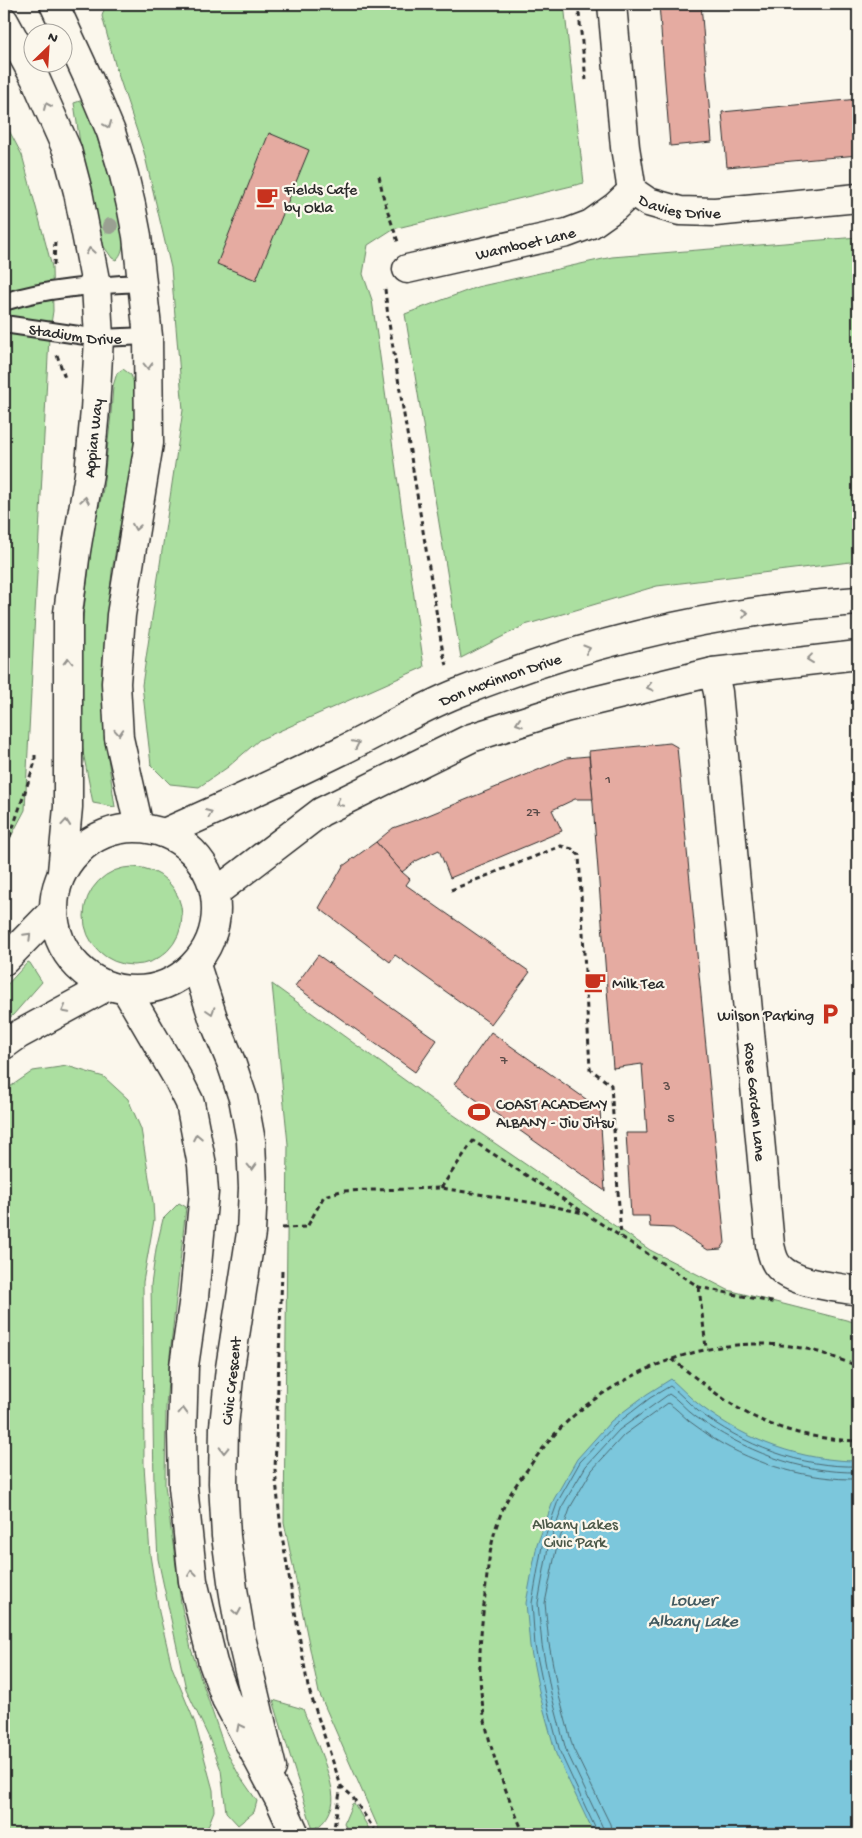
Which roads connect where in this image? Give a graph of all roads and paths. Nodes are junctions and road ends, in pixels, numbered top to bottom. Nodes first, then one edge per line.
1 (15, 4) edge
2 (54, 4) edge
3 (578, 4) edge
4 (612, 4) edge
5 (4, 21) edge
6 (24, 22) edge
7 (582, 46) dead end
8 (22, 53) edge
9 (32, 72) edge
10 (379, 176) dead end
11 (632, 191) junction
12 (858, 198) edge
13 (55, 240) dead end
14 (54, 266) dead end
15 (407, 269) junction
16 (142, 282) junction
17 (96, 285) junction
18 (4, 302) edge
19 (4, 324) edge
20 (148, 336) junction
21 (99, 338) junction
22 (858, 601) edge
23 (858, 655) edge
24 (713, 672) junction
25 (456, 694) junction
26 (152, 830) junction
27 (62, 872) junction
28 (452, 890) dead end
29 (216, 893) junction
30 (53, 911) junction
31 (4, 961) edge
32 (196, 965) junction
33 (117, 988) junction
34 (4, 1045) edge
35 (441, 1188) junction
36 (586, 1214) junction
37 (282, 1228) dead end
38 (621, 1237) junction
39 (282, 1271) dead end
40 (699, 1287) junction
41 (858, 1291) edge
42 (783, 1305) dead end
43 (706, 1348) junction
44 (671, 1359) junction
45 (858, 1366) edge
46 (858, 1441) edge
47 (341, 1786) junction
48 (280, 1801) junction
49 (295, 1834) edge
50 (333, 1834) edge
51 (377, 1834) edge
52 (524, 1834) edge

1 - 6 main road
2 -> 16 main road
3 - 7 path
4 - 11 main road, Davies Drive
5 - 8 main road, Appian Way
17 -> 9 main road, Appian Way
10 - 15 path
11 - 12 main road, Davies Drive
11 - 15 main road, Warnboet Lane
13 - 14 path
15 - 25 path
16 - 17 lane, Stadium Drive
16 - 20 main road
17 - 18 lane, Stadium Drive
17 - 21 main road, Appian Way
19 - 21 lane, Stadium Drive
20 - 21 lane, Stadium Drive
20 -> 26 main road
27 -> 21 main road, Appian Way
25 -> 22 main road, Don McKinnon Drive
23 -> 24 main road
24 -> 29 main road
24 - 41 main road, Rose Garden Lane
26 -> 25 main road, Don McKinnon Drive
26 - 27 main road
26 - 29 main road
27 - 30 main road
28 - 38 path
29 - 32 main road
31 -> 30 main road
30 - 33 main road
32 - 33 main road
32 -> 48 main road, Civic Crescent
33 -> 34 main road
48 -> 33 main road, Civic Crescent
35 - 36 path
35 - 36 path
35 - 37 path
36 - 38 path
38 - 40 path
39 - 47 path
40 - 42 path
40 - 43 path
43 - 44 path
43 - 45 path
44 - 46 path
44 - 52 path
47 - 50 path
47 - 51 path
48 - 49 main road, Civic Crescent

